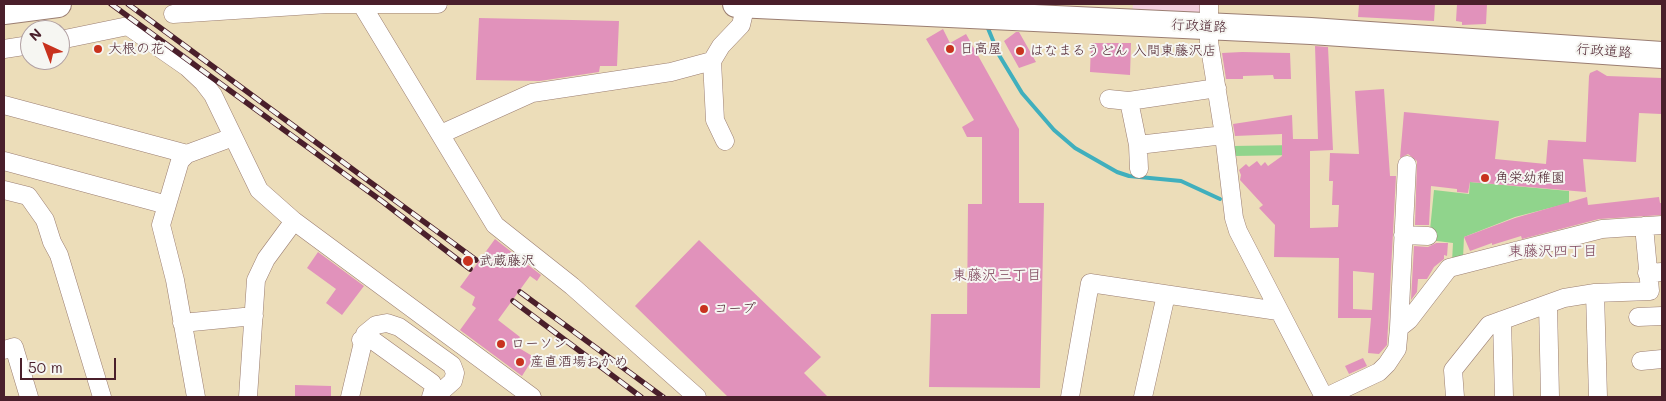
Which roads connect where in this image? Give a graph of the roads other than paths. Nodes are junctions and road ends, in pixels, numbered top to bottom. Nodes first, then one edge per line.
1 (58, 4) edge
2 (328, 4) edge
3 (438, 4) edge
4 (736, 4) edge
5 (746, 4) edge
6 (362, 5) edge
7 (818, 6) edge
8 (4, 11) edge
9 (173, 14) dead end
10 (1210, 15) edge
11 (70, 38) edge
12 (20, 48) edge
13 (5, 52) edge
14 (1662, 55) edge
15 (712, 61) junction
16 (1217, 88) junction
17 (1109, 99) dead end
18 (1129, 101) junction
19 (4, 105) edge
20 (441, 134) junction
21 (1224, 135) junction
22 (233, 137) junction
23 (725, 141) dead end
24 (1138, 145) junction
25 (187, 154) junction
26 (4, 161) edge
27 (1407, 165) dead end
28 (1139, 169) dead end
29 (4, 190) edge
30 (167, 205) junction
31 (294, 221) junction
32 (1662, 224) edge
33 (1644, 226) junction
34 (1404, 235) junction
35 (1428, 236) dead end
36 (1655, 272) edge
37 (1595, 293) junction
38 (1166, 295) junction
39 (1548, 304) junction
40 (1278, 311) junction
41 (254, 316) junction
42 (1662, 316) edge
43 (1638, 317) dead end
44 (1502, 320) junction
45 (182, 323) junction
46 (1399, 328) junction
47 (361, 340) junction
48 (4, 350) edge
49 (1662, 359) edge
50 (1641, 361) dead end
51 (29, 397) edge
52 (102, 397) edge
53 (196, 397) edge
54 (248, 397) edge
55 (350, 397) edge
56 (433, 397) edge
57 (532, 397) edge
58 (697, 397) edge
59 (1070, 397) edge
60 (1143, 397) edge
61 (1325, 397) edge
62 (1455, 397) edge
63 (1504, 397) edge
64 (1550, 397) edge
65 (1598, 397) edge

1 - 8 highway
2 - 6 street
2 - 9 street
3 - 6 street
4 - 5 highway, 行政道路
5 - 7 highway, 行政道路
5 - 15 street
6 - 20 street
7 - 10 highway, 行政道路
10 - 14 highway, 行政道路
10 - 16 street
11 - 22 street
12 - 13 street
15 - 20 street
15 - 23 street
16 - 18 street
16 - 21 street
17 - 18 street
18 - 24 street
19 - 25 street
20 - 58 street
21 - 24 street
21 - 40 street
22 - 25 street
22 - 31 street
24 - 28 street
25 - 30 street
26 - 30 street
27 - 34 street
29 - 52 street
30 - 45 street
31 - 41 street
31 - 57 street
32 - 33 street
33 - 36 street
33 - 46 street
34 - 35 street
34 - 46 street
36 - 37 street
37 - 39 street
37 - 65 street
38 - 40 street
38 - 59 street
38 - 60 street
39 - 44 street
39 - 64 street
40 - 61 street
41 - 45 street
41 - 54 street
42 - 43 street
44 - 62 street
44 - 63 street
45 - 53 street
46 - 61 street
47 - 55 street
47 - 56 street
47 - 56 street
48 - 51 street
49 - 50 street

